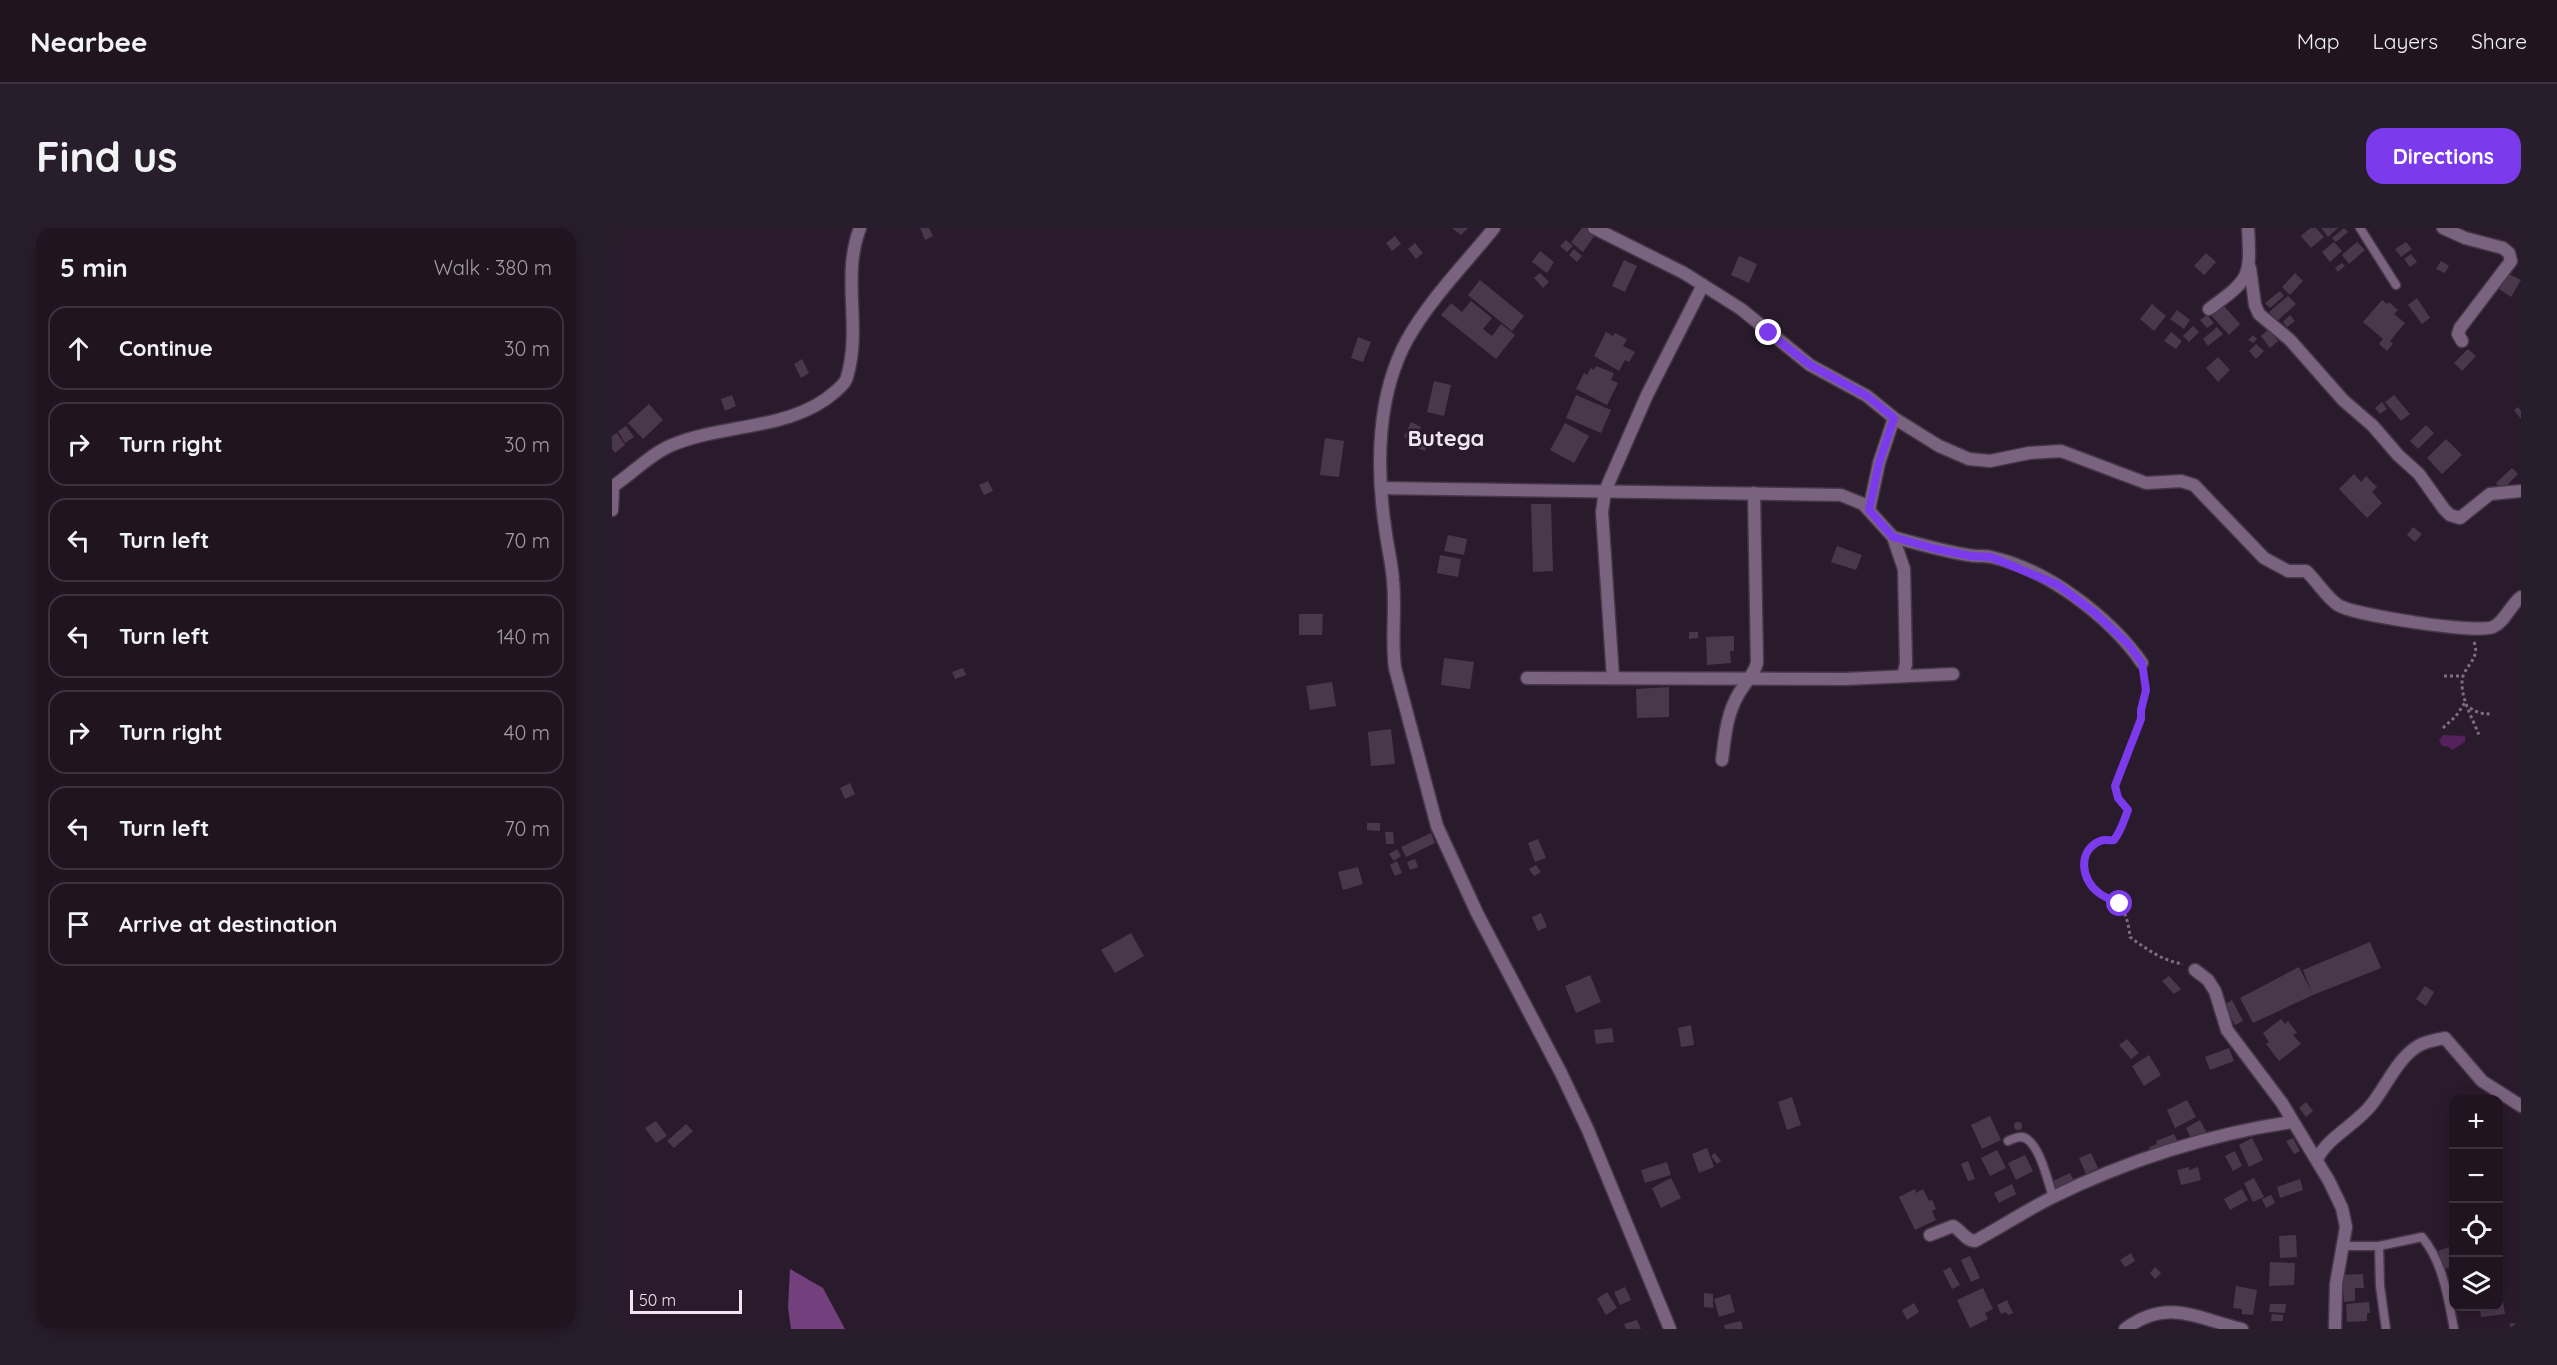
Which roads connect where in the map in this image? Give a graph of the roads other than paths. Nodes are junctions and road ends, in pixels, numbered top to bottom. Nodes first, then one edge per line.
1 (860, 228) edge
2 (1494, 228) edge
3 (1594, 228) edge
4 (2248, 228) edge
5 (2360, 228) edge
6 (2443, 228) edge
7 (2515, 256) edge
8 (2250, 268) junction
9 (1703, 285) junction
10 (2396, 285) dead end
11 (2209, 309) dead end
12 (2462, 341) dead end
13 (1894, 418) junction
14 (613, 487) edge
15 (1382, 488) junction
16 (1605, 491) junction
17 (2521, 491) edge
18 (1754, 493) junction
19 (612, 510) edge
20 (1869, 510) junction
21 (1893, 537) junction
22 (2521, 597) edge
23 (2142, 663) road end
24 (1953, 674) dead end
25 (1904, 676) junction
26 (1527, 678) dead end
27 (1613, 678) junction
28 (1749, 679) junction
29 (1722, 760) dead end
30 (2195, 970) road end
31 (2521, 1106) edge
32 (2292, 1122) junction
33 (2008, 1141) dead end
34 (2317, 1159) junction
35 (2053, 1197) junction
36 (1930, 1234) dead end
37 (2343, 1246) junction
38 (2379, 1246) junction
39 (1671, 1329) edge
40 (2125, 1329) edge
41 (2242, 1329) edge
42 (2335, 1329) edge
43 (2386, 1329) edge
44 (2454, 1329) edge

1 - 14 street
2 - 15 street
3 - 9 street
4 - 8 street
5 - 10 lane
6 - 7 street
7 - 12 street
8 - 11 street
8 - 17 street
9 - 13 street
9 - 16 street
13 - 20 street
13 - 22 street
14 - 19 street
15 - 16 street
15 - 39 street
16 - 18 street
16 - 27 street
18 - 20 street
18 - 28 street
20 - 21 street
21 - 23 street
21 - 25 street
24 - 25 street
25 - 28 street
26 - 27 street
27 - 28 street
28 - 29 street
30 - 32 street
31 - 34 street
32 - 34 street
32 - 35 street
33 - 35 lane
34 - 37 street
35 - 36 street
37 - 38 lane
37 - 42 street
38 - 43 lane
38 - 44 lane
40 - 41 street

